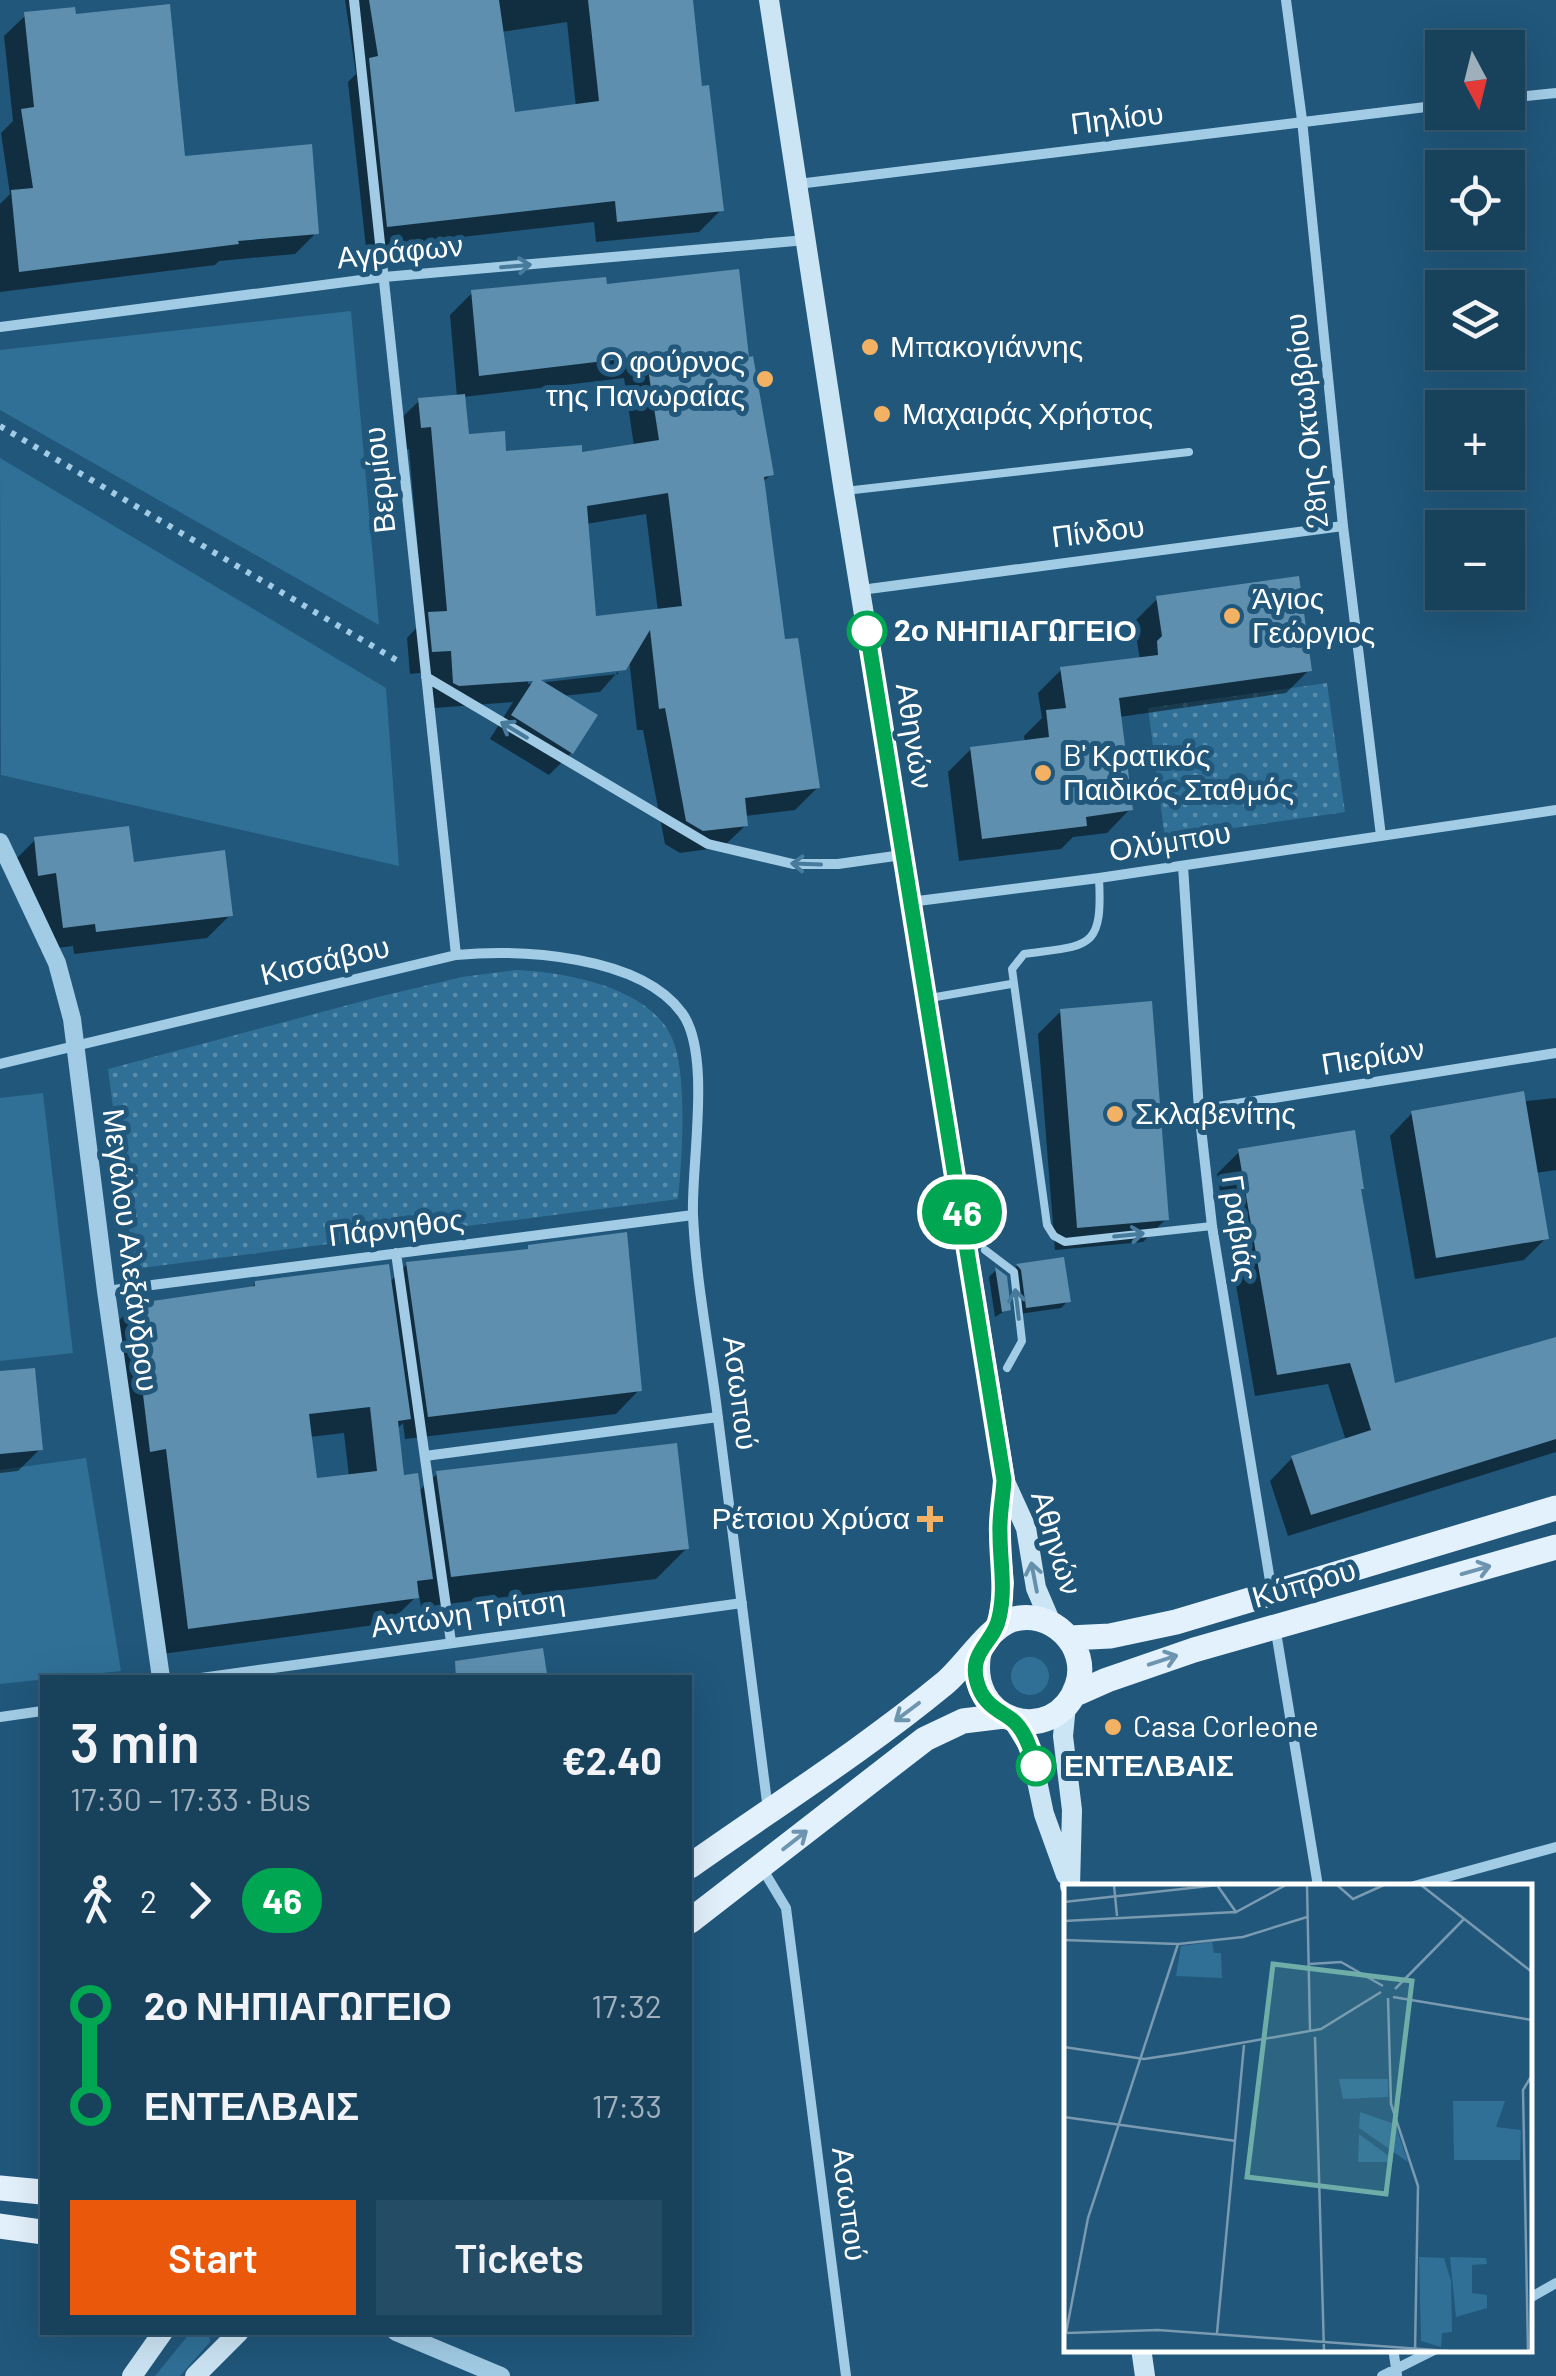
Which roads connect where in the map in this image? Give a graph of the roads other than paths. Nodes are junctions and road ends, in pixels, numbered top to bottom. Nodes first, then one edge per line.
1 (354, 0) edge
2 (769, 0) edge
3 (1286, 0) edge
4 (1556, 92) edge
5 (1525, 96) edge
6 (1425, 107) edge
7 (1302, 120) junction
8 (798, 184) junction
9 (807, 240) junction
10 (384, 277) junction
11 (0, 326) edge
12 (1189, 452) dead end
13 (844, 492) junction
14 (1343, 526) junction
15 (860, 590) junction
16 (426, 677) junction
17 (1556, 810) edge
18 (1381, 836) junction
19 (0, 842) edge
20 (902, 855) junction
21 (1183, 866) junction
22 (1100, 878) junction
23 (910, 902) junction
24 (456, 955) junction
25 (1011, 984) junction
26 (660, 991) joint
27 (926, 998) junction
28 (77, 1047) junction
29 (1556, 1053) edge
30 (0, 1064) edge
31 (1199, 1110) junction
32 (693, 1215) junction
33 (1212, 1226) junction
34 (986, 1250) dead end
35 (396, 1253) junction
36 (106, 1291) junction
37 (1007, 1368) dead end
38 (718, 1417) junction
39 (424, 1456) junction
40 (1004, 1480) junction
41 (1556, 1508) edge
42 (1556, 1547) edge
43 (1272, 1594) junction
44 (742, 1603) junction
45 (1275, 1626) junction
46 (997, 1628) junction
47 (1060, 1631) junction
48 (451, 1642) junction
49 (980, 1648) junction
50 (161, 1675) edge
51 (221, 1675) edge
52 (1070, 1700) junction
53 (40, 1712) edge
54 (0, 1717) edge
55 (1008, 1718) junction
56 (768, 1811) junction
57 (1556, 1847) edge
58 (692, 1865) edge
59 (761, 1867) junction
60 (1069, 1884) edge
61 (1070, 1884) edge
62 (1318, 1884) edge
63 (1421, 1884) edge
64 (692, 1919) edge
65 (0, 2188) edge
66 (40, 2192) edge
67 (0, 2226) edge
68 (40, 2232) edge
69 (1556, 2284) edge
70 (1531, 2296) edge
71 (161, 2335) edge
72 (236, 2335) edge
73 (403, 2335) edge
74 (1141, 2351) edge
75 (1433, 2351) edge
76 (1397, 2373) edge
77 (132, 2376) edge
78 (195, 2376) edge
79 (502, 2376) edge
80 (846, 2376) edge
81 (1145, 2376) edge
82 (1382, 2376) edge

1 - 10 street, Βερμίου
2 - 8 main road, Αθηνών
3 - 7 street, 28ης Οκτωβρίου
4 - 5 street
6 - 7 street, Πηλίου
7 - 8 street, Πηλίου
7 - 14 street, 28ης Οκτωβρίου
8 - 9 main road, Αθηνών
10 -> 9 street, Αγράφων
9 - 13 main road, Αθηνών
10 - 11 street, Αγράφων
10 - 16 street, Βερμίου
12 - 13 lane
13 - 15 main road, Αθηνών
14 - 15 street, Πίνδου
14 - 18 street, 28ης Οκτωβρίου
15 - 20 main road, Αθηνών
20 -> 16 street
16 - 24 street, Βερμίου
17 - 18 street, Ολύμπου
18 - 21 street, Ολύμπου
19 - 28 street, Μεγάλου Αλεξάνδρου
20 - 23 main road, Αθηνών
21 - 22 street, Ολύμπου
21 - 31 street, Γραβιάς
22 - 23 street, Ολύμπου
22 - 25 lane
23 - 27 main road, Αθηνών
24 - 26 street, Κισσάβου
24 - 28 street, Κισσάβου
25 - 27 lane
25 -> 33 lane
26 - 32 street, Ασωπού
27 - 40 main road, Αθηνών
28 - 30 street, Κισσάβου
28 - 36 street, Μεγάλου Αλεξάνδρου
29 - 31 street, Πιερίων
31 - 33 street, Γραβιάς
32 - 35 street, Πάρνηθος
32 - 38 street, Ασωπού
33 - 43 street, Γραβιάς
37 -> 34 lane
35 - 36 street, Πάρνηθος
35 - 39 street
36 - 50 street, Μεγάλου Αλεξάνδρου
38 - 39 street
38 - 44 street, Ασωπού
39 - 48 street
40 - 46 main road, Αθηνών
47 -> 40 main road, Αθηνών
41 - 43 main road, Κύπρου
45 -> 42 main road, Κύπρου
43 - 47 main road, Κύπρου
44 - 48 street, Αντώνη Τρίτση
44 - 56 street, Ασωπού
52 -> 45 main road, Κύπρου
45 - 62 street
46 - 47 main road, Κύπρου
46 - 49 main road
47 - 52 main road
48 - 51 street, Αντώνη Τρίτση
49 - 55 main road
49 -> 56 main road
52 - 55 main road, Κύπρου
52 - 61 main road
53 - 54 street
59 -> 55 main road, Κύπρου
55 - 60 main road
56 - 58 main road
57 - 63 street
59 - 64 main road, Κύπρου
59 - 80 street, Ασωπού
65 - 66 main road
67 - 68 main road
69 - 70 street
71 - 77 main road
72 - 78 main road
73 - 79 street
74 - 81 main road
75 - 76 street
76 - 82 street

